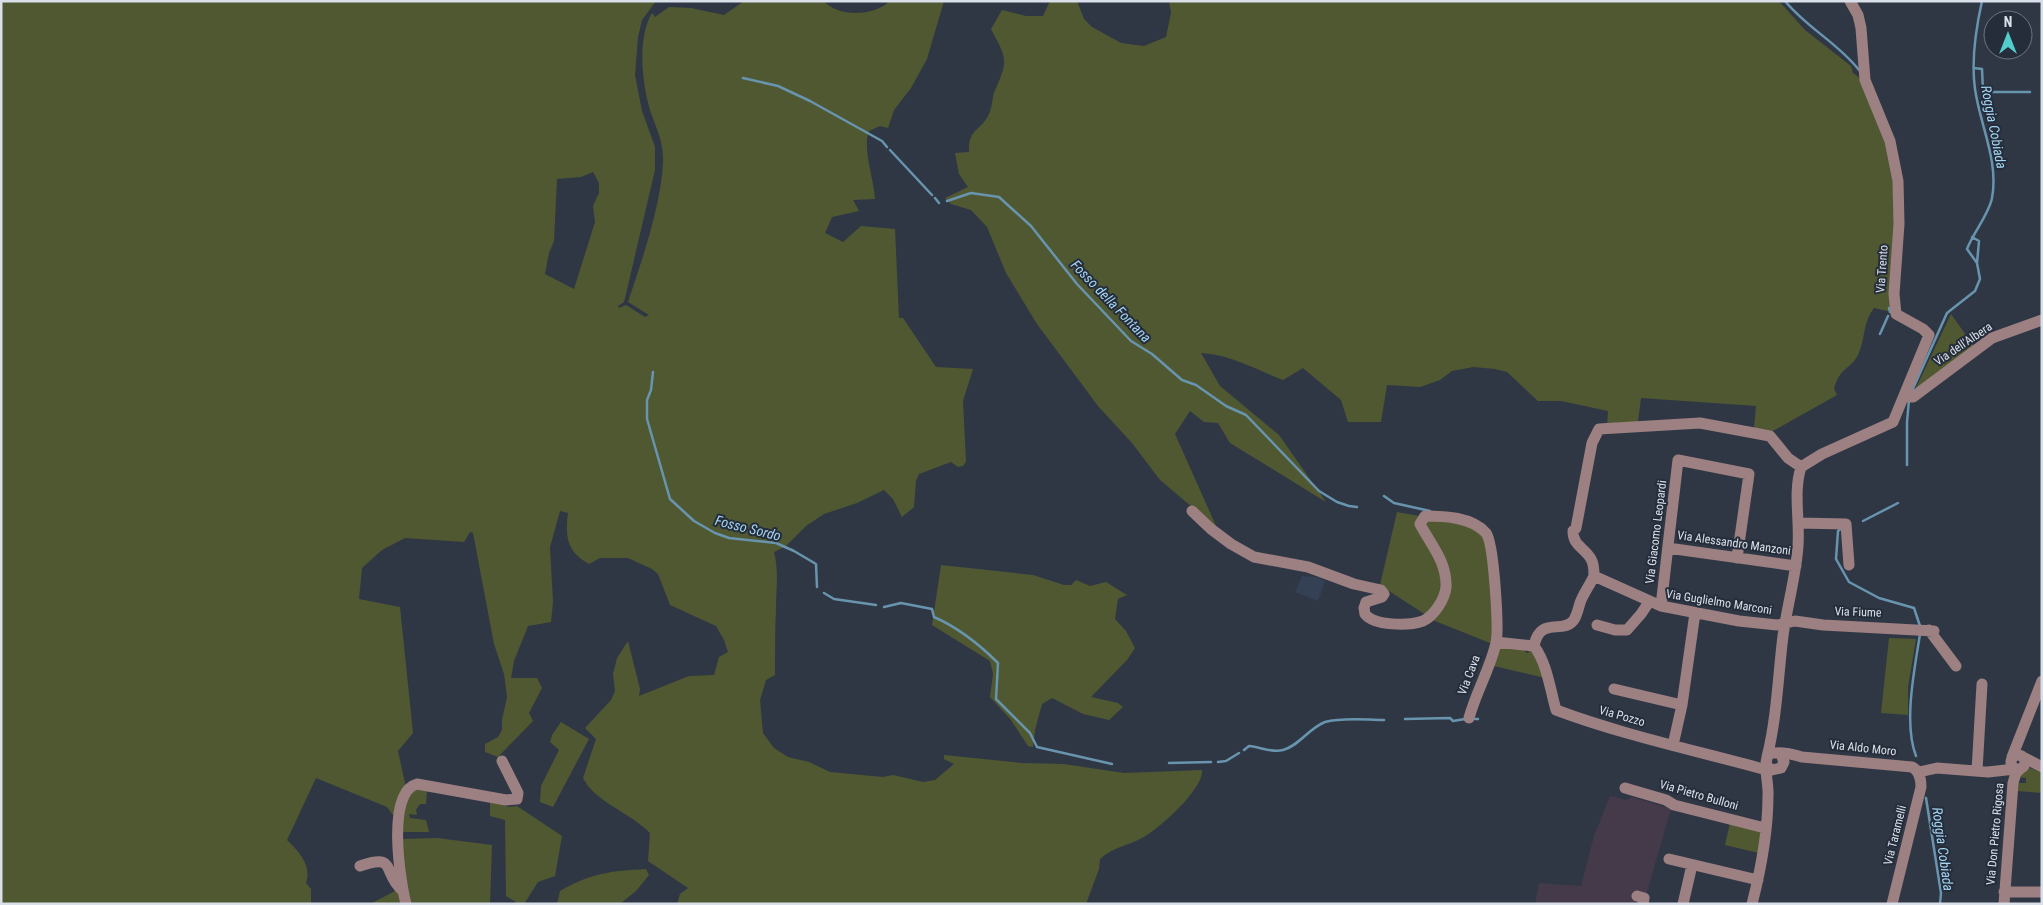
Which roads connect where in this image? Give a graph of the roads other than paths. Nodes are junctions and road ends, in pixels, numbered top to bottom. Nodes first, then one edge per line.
1 (1850, 1) edge
2 (2042, 320) edge
3 (1908, 397) junction
4 (1802, 467) junction
5 (1192, 511) dead end
6 (1799, 524) junction
7 (1668, 548) junction
8 (1737, 558) junction
9 (1849, 565) dead end
10 (1796, 566) junction
11 (1594, 576) junction
12 (1649, 602) junction
13 (1661, 606) junction
14 (1695, 613) junction
15 (1783, 621) junction
16 (1597, 625) dead end
17 (1496, 642) junction
18 (1534, 646) junction
19 (1956, 666) dead end
20 (2042, 681) edge
21 (1982, 684) dead end
22 (1614, 689) dead end
23 (1682, 705) junction
24 (1469, 718) dead end
25 (1673, 745) junction
26 (502, 761) dead end
27 (1774, 763) junction
28 (2016, 763) junction
29 (2040, 766) edge
30 (1977, 771) junction
31 (1919, 772) junction
32 (1625, 788) dead end
33 (1765, 828) junction
34 (1669, 859) dead end
35 (1692, 865) junction
36 (360, 866) dead end
37 (1758, 880) junction
38 (403, 891) junction
39 (2004, 892) junction
40 (2042, 892) edge
41 (406, 904) edge
42 (1683, 904) edge
43 (1752, 904) edge
44 (1892, 904) edge
45 (2004, 904) edge

1 - 3 street, Via Trento
2 - 3 street, Via dell'Albera
3 - 4 street, Via Trento
4 - 6 street
4 - 11 street
5 - 17 street, Via Cava
6 - 9 street
6 - 10 street
7 - 8 street, Via Alessandro Manzoni
7 - 8 street, Via Giacomo Leopardi
7 - 13 street, Via Giacomo Leopardi
8 - 10 street, Via Alessandro Manzoni
10 - 15 street
11 - 12 street, Via Guglielmo Marconi
11 - 18 street
12 - 13 street, Via Guglielmo Marconi
12 - 16 street
13 - 14 street, Via Guglielmo Marconi
14 - 15 street, Via Guglielmo Marconi
14 - 23 street
15 - 19 street, Via Fiume
15 - 27 street
17 - 18 street
17 - 24 street, Via Cava
18 - 25 street, Via Pozzo
20 - 28 street
21 - 30 street
22 - 23 street
23 - 25 street
25 - 27 street, Via Pozzo
26 - 38 street
27 - 31 street, Via Aldo Moro
27 - 33 street
28 - 29 street
28 - 30 street, Via Don Pietro Rigosa
28 - 39 street, Via Don Pietro Rigosa
30 - 31 street, Via Don Pietro Rigosa
31 - 44 street, Via Taramelli
32 - 33 street, Via Pietro Bulloni
33 - 37 street
34 - 35 street
35 - 37 street
35 - 42 street
36 - 38 street
37 - 43 street
38 - 41 street
39 - 40 street
39 - 45 street, Via Don Pietro Rigosa

